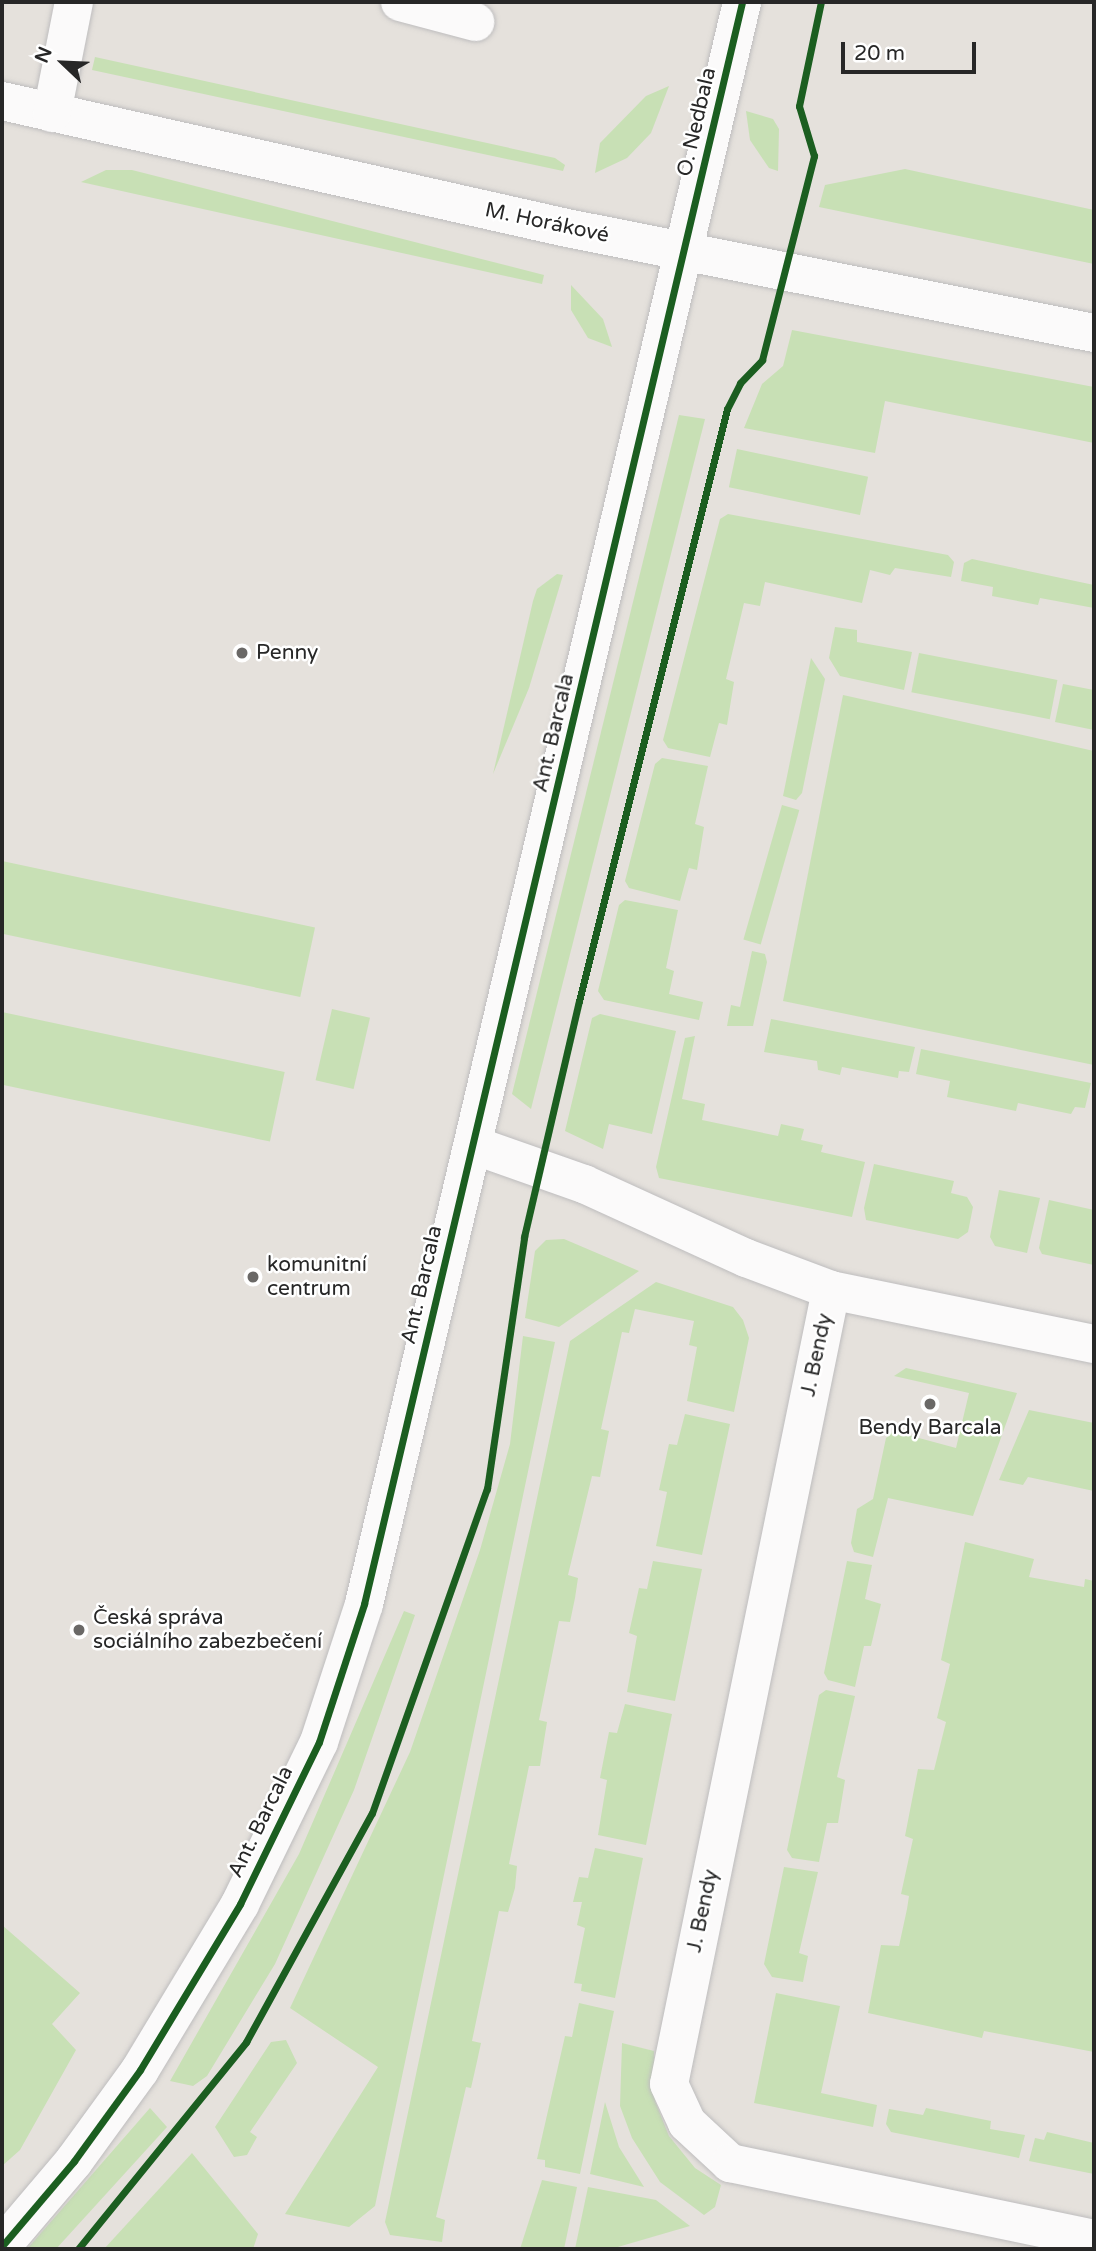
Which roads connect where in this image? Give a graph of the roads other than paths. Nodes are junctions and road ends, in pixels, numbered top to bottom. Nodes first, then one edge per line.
1 (74, 2) edge
2 (400, 2) edge
3 (742, 2) edge
4 (475, 22) dead end
5 (2, 102) edge
6 (52, 113) junction
7 (686, 251) junction
8 (1094, 333) edge
9 (473, 1144) junction
10 (831, 1290) junction
11 (1094, 1344) edge
12 (1082, 2242) edge
13 (2, 2246) edge

1 - 6 street
2 - 4 street
3 - 7 street, O. Nedbala
5 - 6 street, M. Horákové
6 - 7 street, M. Horákové
7 - 8 street, M. Horákové
7 - 9 street, Ant. Barcala
9 - 10 street, J. Bendy
9 - 13 street, Ant. Barcala
10 - 11 street, J. Bendy
10 - 12 street, J. Bendy

